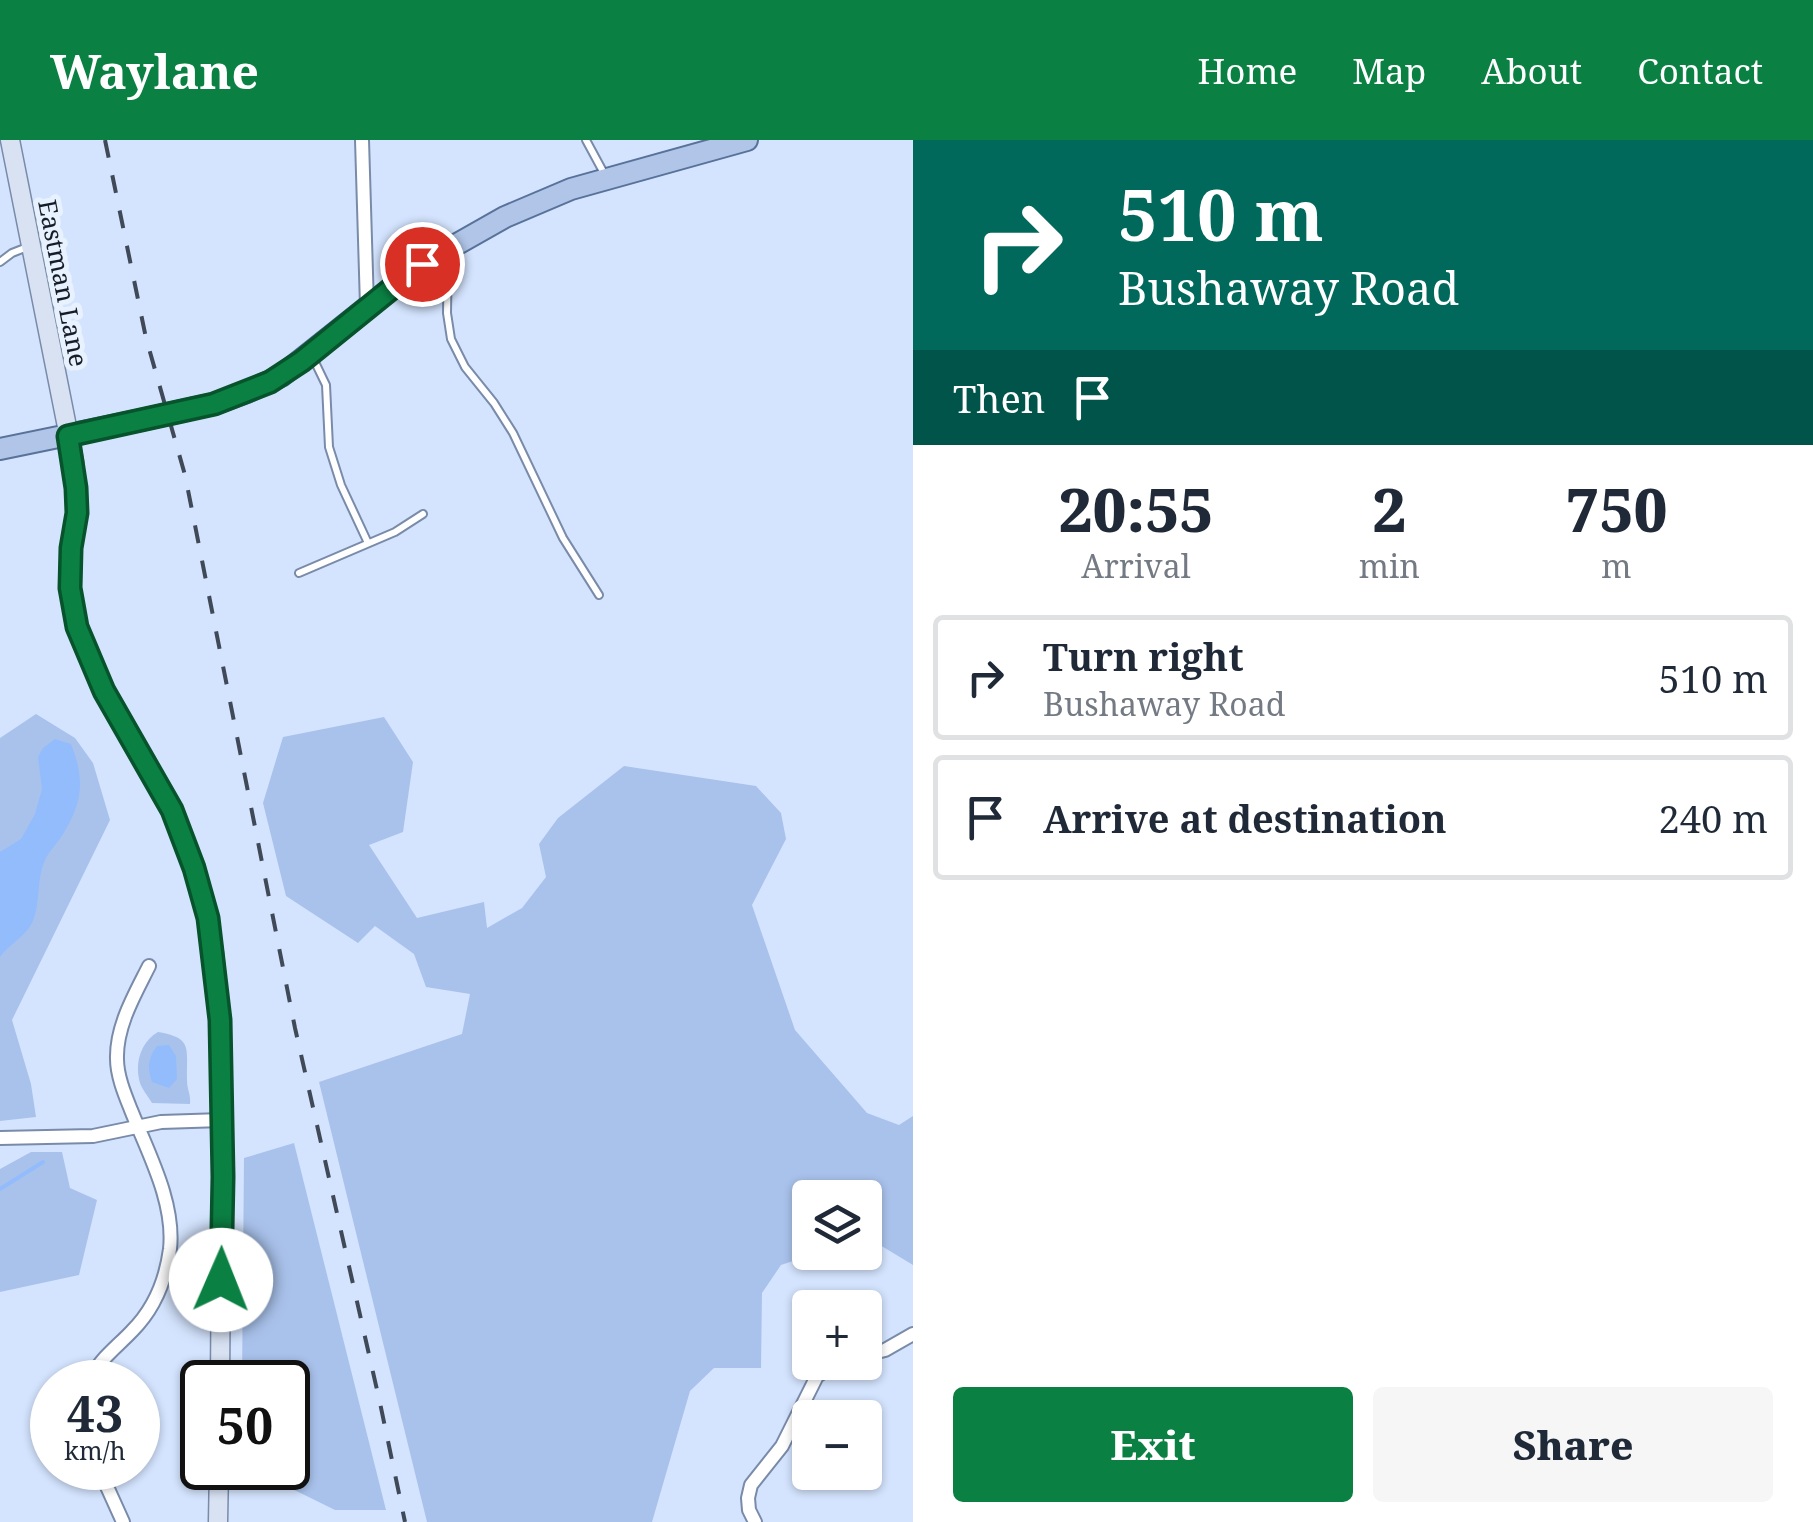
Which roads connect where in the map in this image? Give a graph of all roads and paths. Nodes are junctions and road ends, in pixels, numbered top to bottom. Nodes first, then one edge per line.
1 (10, 140) edge
2 (362, 140) edge
3 (586, 140) edge
4 (748, 140) edge
5 (606, 178) junction
6 (31, 246) junction
7 (448, 248) junction
8 (0, 262) edge
9 (368, 306) junction
10 (310, 353) junction
11 (68, 436) junction
12 (0, 450) edge
13 (423, 514) dead end
14 (368, 544) junction
15 (299, 573) dead end
16 (599, 596) dead end
17 (149, 966) dead end
18 (222, 1120) junction
19 (138, 1128) junction
20 (0, 1138) edge
21 (913, 1334) edge
22 (882, 1351) edge
23 (102, 1360) edge
24 (220, 1360) edge
25 (815, 1380) edge
26 (109, 1490) edge
27 (219, 1490) edge
28 (123, 1522) edge
29 (218, 1522) edge
30 (755, 1522) edge

1 - 6 main road, Eastman Lane
2 - 9 street
3 - 5 lane
4 - 5 main road
5 - 7 main road
6 - 8 lane
6 - 11 main road, Eastman Lane
7 - 9 main road
7 - 16 lane
9 - 10 main road
10 - 11 main road, bridge
10 - 14 lane
11 - 12 main road
11 - 18 main road, Eastman Lane
13 - 14 lane
14 - 15 lane
17 - 19 street
18 - 19 street
18 - 24 main road, Eastman Lane
19 - 20 street
19 - 23 street
21 - 22 street
25 - 30 street
26 - 28 street
27 - 29 main road

